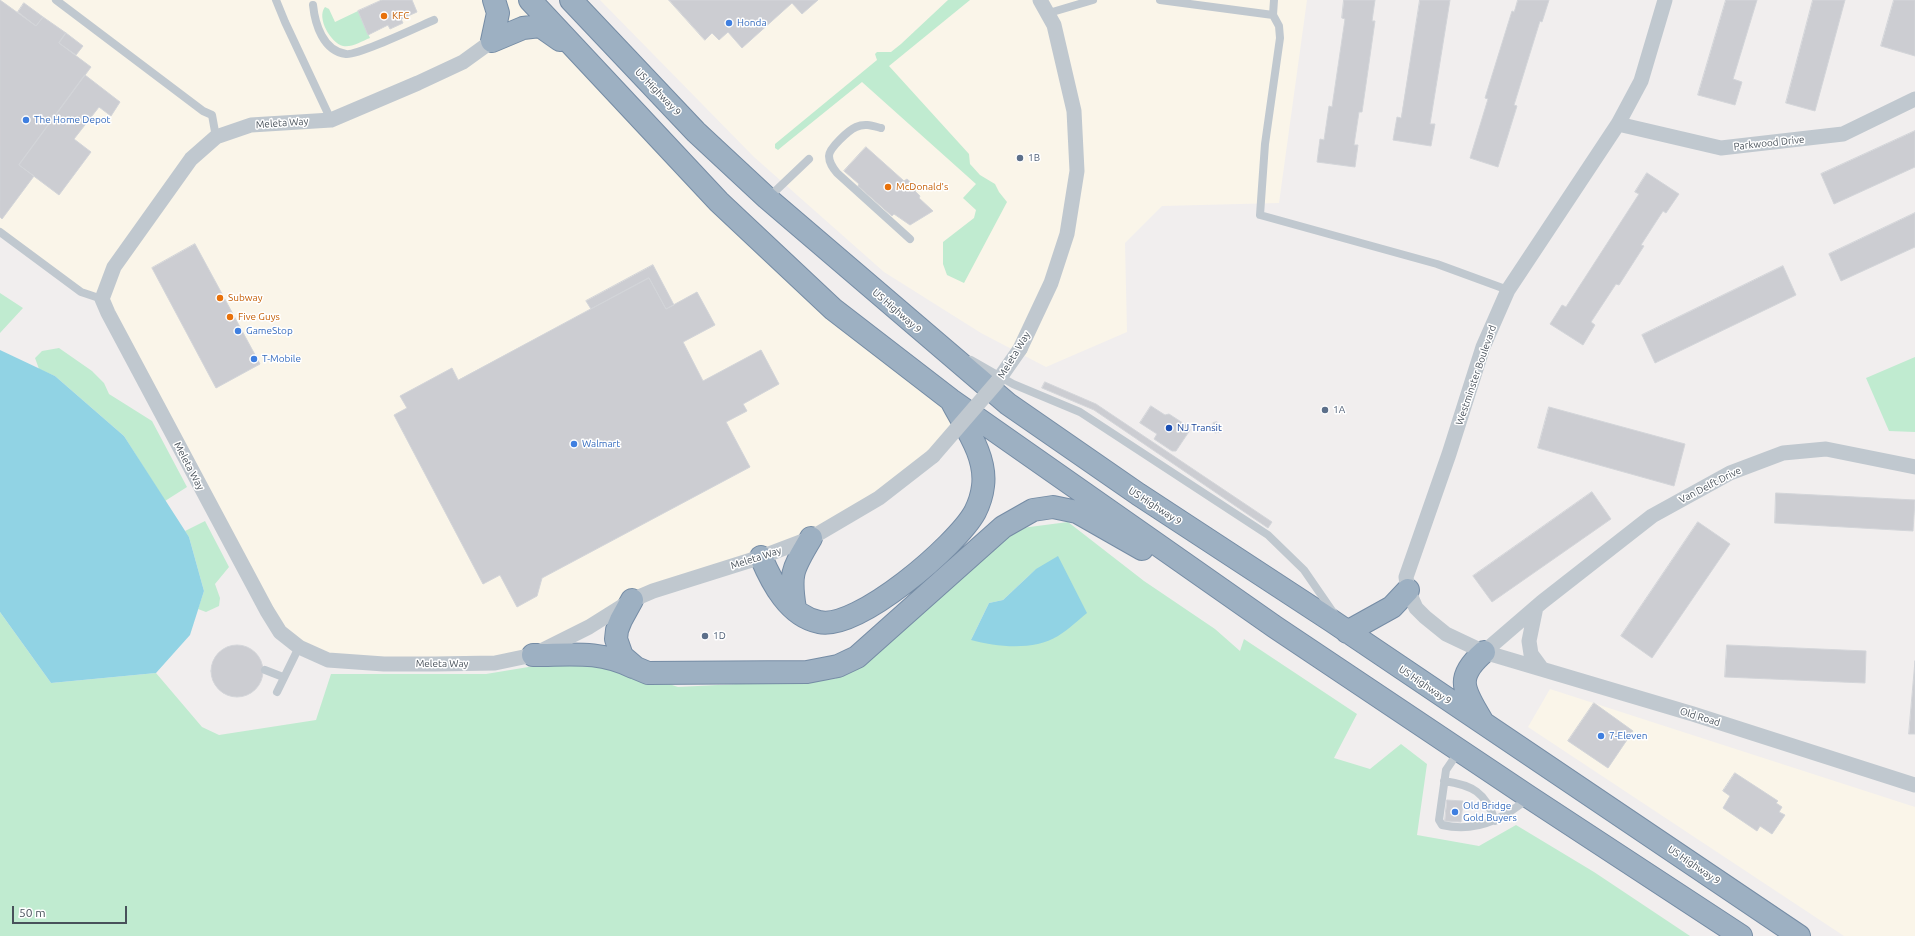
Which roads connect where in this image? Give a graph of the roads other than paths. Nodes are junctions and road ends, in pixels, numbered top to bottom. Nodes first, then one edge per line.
1 (56, 0) edge
2 (276, 0) edge
3 (494, 0) edge
4 (530, 0) edge
5 (571, 0) edge
6 (1040, 0) edge
7 (1093, 0) edge
8 (1160, 0) edge
9 (1274, 0) edge
10 (1665, 0) edge
11 (313, 5) dead end
12 (1049, 13) junction
13 (1273, 15) junction
14 (434, 20) dead end
15 (492, 41) junction
16 (617, 95) junction
17 (1915, 99) edge
18 (331, 120) junction
19 (1618, 124) junction
20 (881, 128) dead end
21 (216, 137) junction
22 (809, 159) dead end
23 (767, 198) junction
24 (0, 232) edge
25 (910, 239) dead end
26 (1508, 290) junction
27 (102, 299) junction
28 (928, 337) junction
29 (951, 400) junction
30 (1915, 467) edge
31 (811, 538) junction
32 (762, 557) junction
33 (1408, 590) junction
34 (632, 600) junction
35 (1536, 607) junction
36 (795, 609) junction
37 (1275, 627) junction
38 (1347, 632) junction
39 (299, 647) junction
40 (1484, 652) junction
41 (533, 655) junction
42 (636, 668) junction
43 (1542, 669) junction
44 (265, 670) dead end
45 (283, 677) junction
46 (276, 692) dead end
47 (1484, 725) junction
48 (1459, 750) junction
49 (1444, 781) junction
50 (1915, 785) edge
51 (1529, 797) junction
52 (1495, 821) junction
53 (1741, 936) edge
54 (1799, 936) edge

1 - 21 lane
2 - 18 lane
3 - 15 highway
4 - 16 highway
5 - 23 highway, US Highway 9
6 - 12 street, Meleta Way
7 - 12 lane
8 - 13 lane
9 - 13 lane
10 - 19 street, Westminster Boulevard
11 - 14 lane
12 - 31 street, Meleta Way, bridge
13 - 26 lane
15 - 16 highway
15 - 18 street, Meleta Way
16 - 29 highway
17 - 19 street, Parkwood Drive
18 - 21 street, Meleta Way
19 - 26 street, Westminster Boulevard
20 - 25 lane
21 - 27 street, Meleta Way
22 - 23 lane
23 - 28 highway, US Highway 9
24 - 27 lane
26 - 33 street, Westminster Boulevard
27 - 39 street, Meleta Way
28 - 38 highway, US Highway 9
28 - 38 lane
29 - 36 highway
29 - 37 highway
30 - 35 street, Van Delft Drive
31 - 32 street, Meleta Way
31 - 36 highway
32 - 34 street, Meleta Way
32 - 36 highway
33 - 38 highway
33 - 40 street, Westminster Boulevard
34 - 41 street, Meleta Way
34 - 42 highway
35 - 40 street, Van Delft Drive
35 - 43 street
37 - 42 highway
37 - 48 highway
38 - 47 highway, US Highway 9
39 - 41 street, Meleta Way
39 - 45 lane
40 - 43 street, Old Road
40 - 47 highway
41 - 42 highway
43 - 50 street, Old Road
44 - 45 lane
45 - 46 lane
47 - 54 highway, US Highway 9
48 - 49 lane
48 - 51 highway
49 - 52 lane
49 - 52 lane
51 - 52 lane
51 - 53 highway

